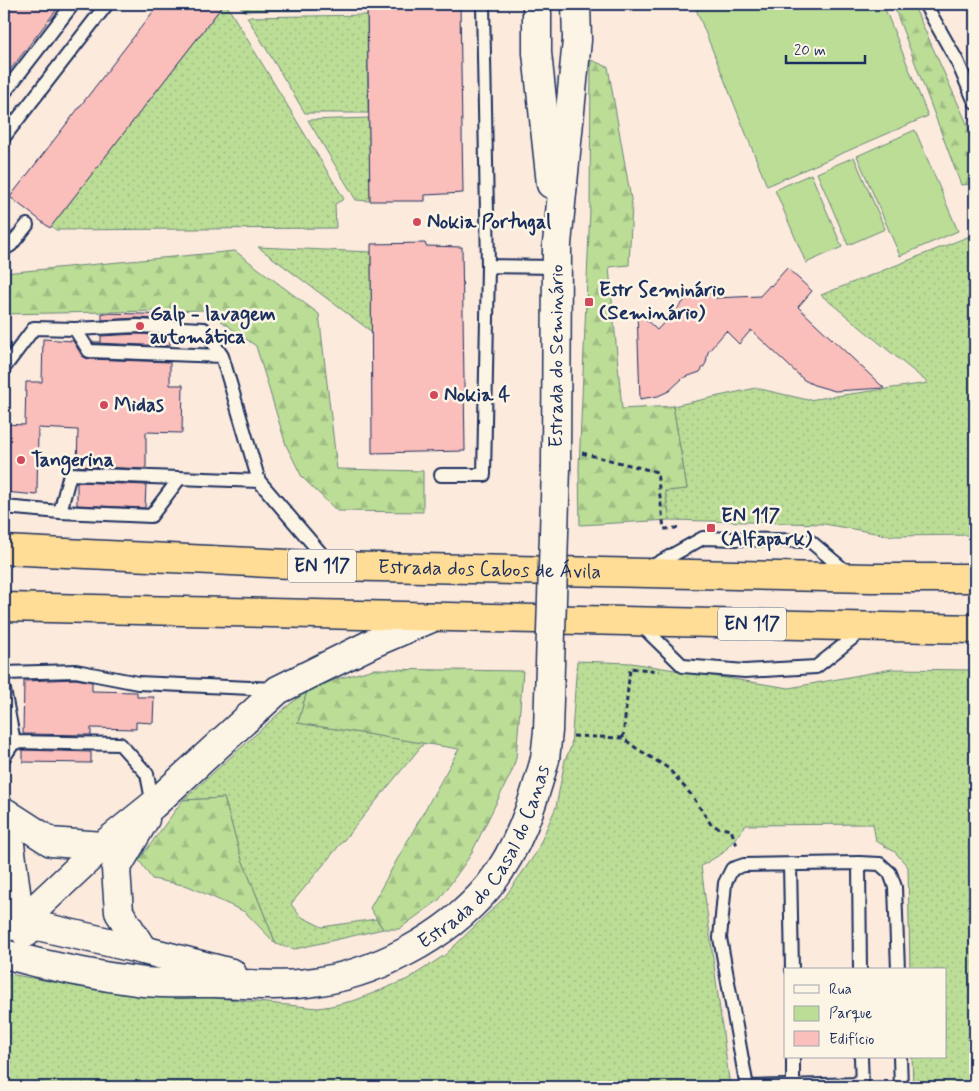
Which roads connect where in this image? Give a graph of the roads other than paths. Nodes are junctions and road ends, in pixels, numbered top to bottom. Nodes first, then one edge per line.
1 (73, 4) edge
2 (107, 4) edge
3 (483, 4) edge
4 (537, 4) edge
5 (576, 4) edge
6 (925, 4) edge
7 (4, 93) edge
8 (975, 102) edge
9 (4, 138) edge
10 (27, 225) dead end
11 (4, 249) edge
12 (557, 256) junction
13 (488, 266) junction
14 (75, 329) junction
15 (222, 356) junction
16 (4, 368) edge
17 (556, 467) joint
18 (441, 475) dead end
19 (179, 479) junction
20 (259, 482) junction
21 (4, 507) edge
22 (60, 512) junction
23 (4, 550) edge
24 (332, 566) junction
25 (642, 573) junction
26 (852, 577) junction
27 (975, 578) edge
28 (4, 607) edge
29 (434, 617) junction
30 (637, 622) junction
31 (867, 627) junction
32 (975, 629) edge
33 (4, 673) edge
34 (4, 690) edge
35 (278, 690) junction
36 (14, 742) junction
37 (4, 757) edge
38 (153, 805) junction
39 (5, 813) edge
40 (102, 846) junction
41 (859, 863) junction
42 (790, 864) junction
43 (9, 923) edge
44 (143, 950) junction
45 (4, 954) edge
46 (48, 966) junction
47 (792, 968) edge
48 (860, 968) edge
49 (898, 968) edge
50 (277, 985) junction
51 (793, 1058) edge
52 (861, 1058) edge
53 (900, 1058) edge
54 (862, 1085) edge
55 (793, 1086) edge
56 (747, 1087) edge
57 (901, 1087) edge

1 - 7 lane
2 - 9 lane
3 - 13 lane
4 - 12 street, Estrada do Seminário
5 - 12 street, Estrada do Seminário
6 - 8 lane
10 - 11 lane
12 - 13 lane
12 - 17 street, Estrada do Seminário
13 - 18 lane
14 - 15 lane
14 - 15 lane
14 - 16 lane
15 - 20 lane
17 - 50 street, Estrada do Casal do Canas, bridge
19 - 20 lane
19 - 22 lane
19 - 22 lane
20 - 24 lane
21 - 22 lane
23 - 24 highway, Estrada dos Cabos de Ávila / EN 117
24 - 25 highway, Estrada dos Cabos de Ávila / EN 117
25 - 26 highway, Estrada dos Cabos de Ávila / EN 117
25 - 26 lane
26 - 27 highway, Estrada dos Cabos de Ávila / EN 117
28 - 29 highway, EN 117
29 - 30 highway, EN 117
29 - 35 street
30 - 31 highway, EN 117
30 - 31 lane
31 - 32 highway, EN 117
33 - 35 lane
34 - 36 lane
35 - 38 street
36 - 37 lane
36 - 38 lane
38 - 40 street
38 - 44 street
39 - 40 street
39 - 43 street
40 - 43 street
41 - 42 lane
41 - 48 lane
41 - 49 lane
42 - 47 lane
42 - 56 lane
43 - 44 street, Estrada do Casal do Canas
43 - 46 street
44 - 50 street, Estrada do Casal do Canas
45 - 46 street, Estrada do Casal do Canas
46 - 50 street, Estrada do Casal do Canas
51 - 55 lane
52 - 54 lane
53 - 57 lane
54 - 55 lane
55 - 56 lane

